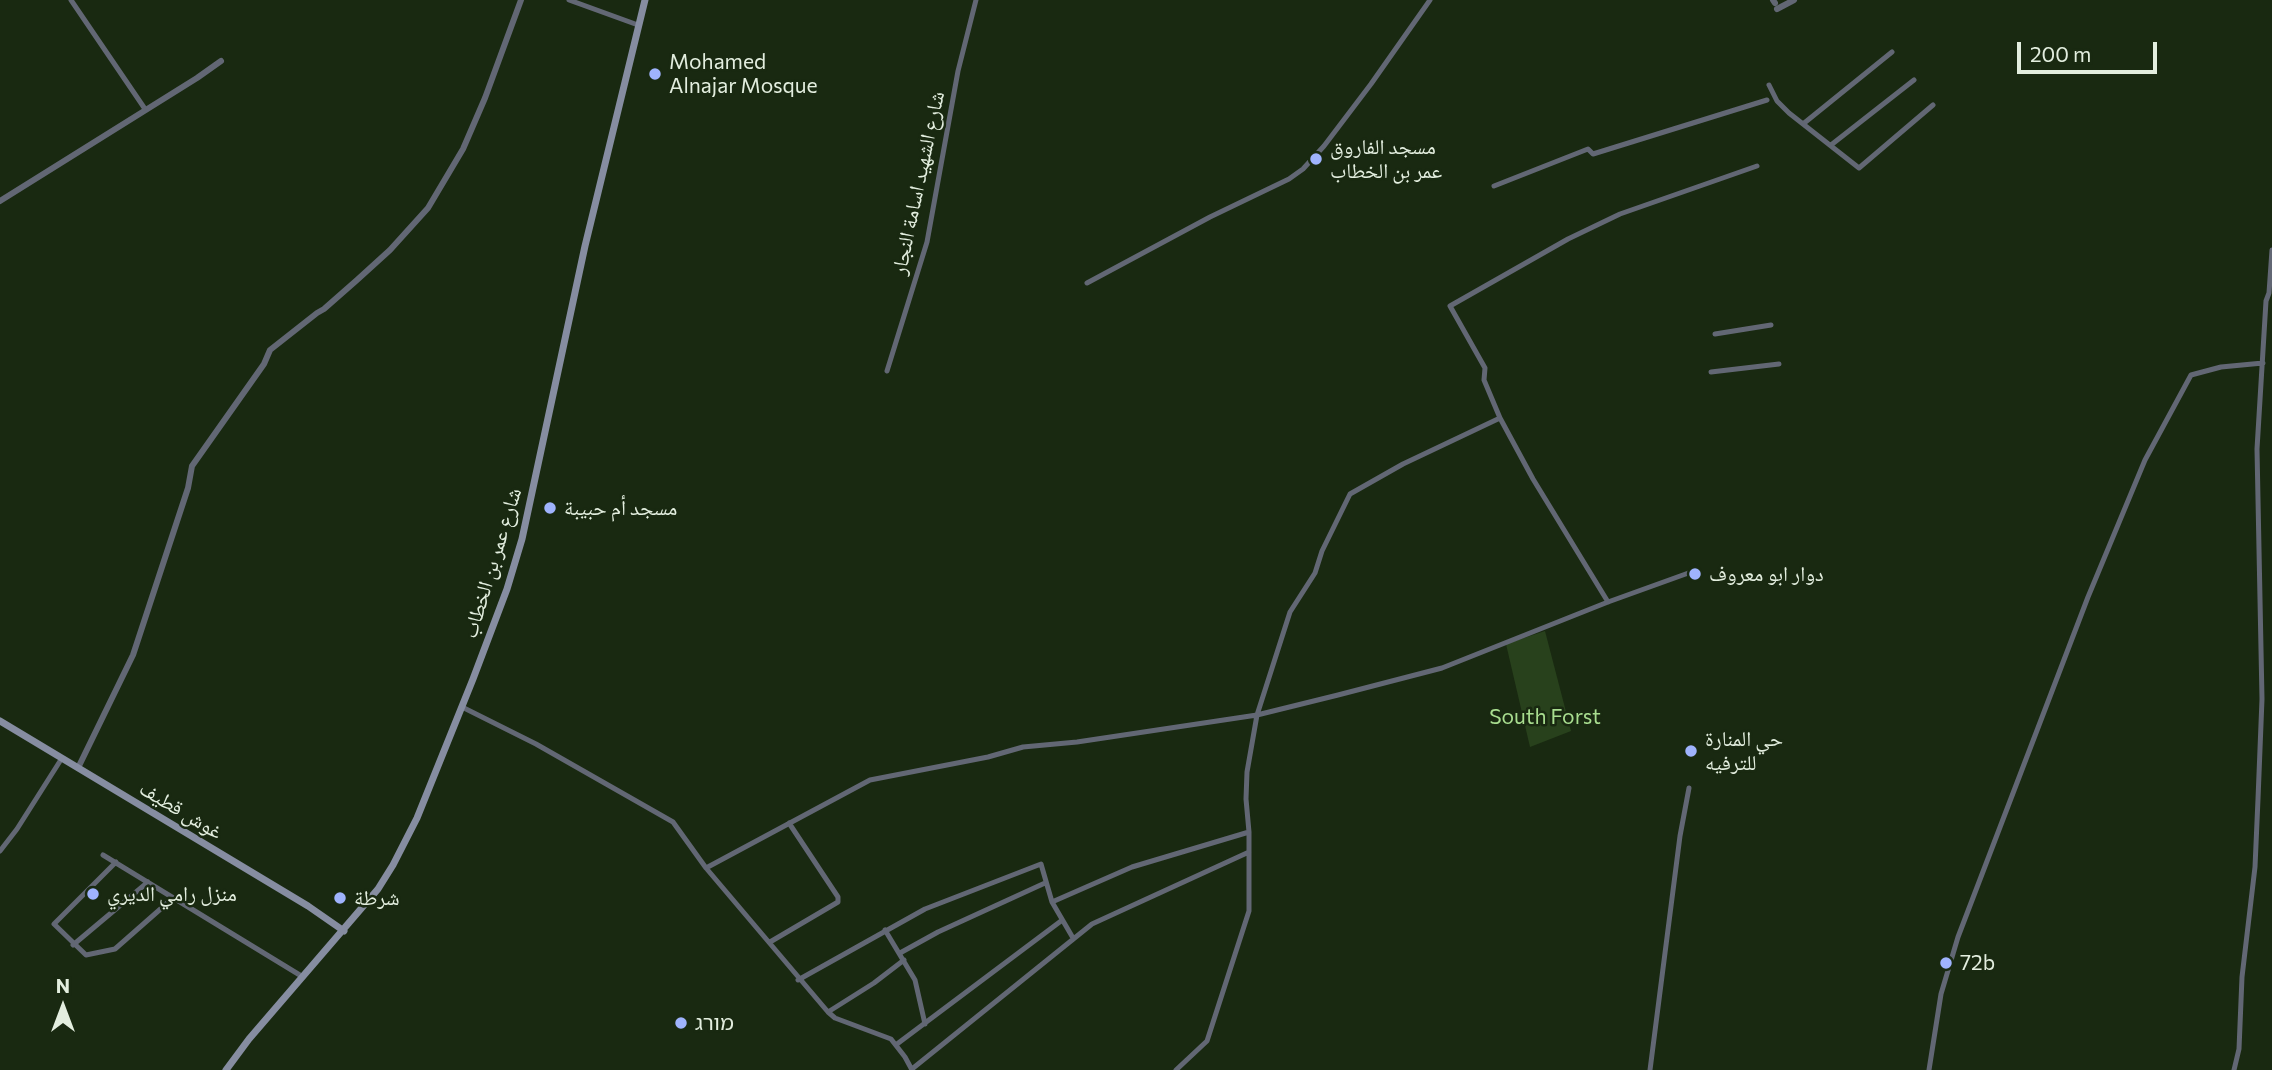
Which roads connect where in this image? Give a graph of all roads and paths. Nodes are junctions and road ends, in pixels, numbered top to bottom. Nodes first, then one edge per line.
1 (71, 0) edge
2 (521, 0) edge
3 (569, 0) edge
4 (645, 0) edge
5 (976, 0) edge
6 (1430, 0) edge
7 (1794, 0) edge
8 (1775, 4) edge
9 (638, 25) junction
10 (1892, 52) dead end
11 (221, 61) dead end
12 (1914, 80) dead end
13 (1769, 85) dead end
14 (1767, 100) dead end
15 (1933, 106) dead end
16 (145, 109) junction
17 (1803, 124) junction
18 (1831, 145) junction
19 (1757, 166) dead end
20 (1494, 186) dead end
21 (0, 191) edge
22 (2, 200) edge
23 (2272, 250) edge
24 (1087, 283) dead end
25 (2271, 293) edge
26 (1771, 325) dead end
27 (1715, 334) dead end
28 (2263, 363) junction
29 (1779, 364) dead end
30 (887, 371) dead end
31 (1711, 372) dead end
32 (1500, 418) junction
33 (1694, 571) dead end
34 (1608, 602) junction
35 (462, 707) junction
36 (1257, 715) junction
37 (0, 721) edge
38 (62, 758) junction
39 (78, 768) junction
40 (1689, 788) dead end
41 (789, 823) junction
42 (1249, 832) junction
43 (0, 851) edge
44 (1249, 852) junction
45 (103, 855) dead end
46 (116, 862) junction
47 (706, 868) junction
48 (148, 882) junction
49 (1045, 883) junction
50 (173, 898) junction
51 (1052, 902) junction
52 (1061, 921) junction
53 (885, 930) junction
54 (344, 931) junction
55 (1073, 938) junction
56 (770, 942) junction
57 (73, 945) junction
58 (900, 953) junction
59 (904, 960) junction
60 (303, 976) junction
61 (798, 980) junction
62 (828, 1012) junction
63 (925, 1024) junction
64 (897, 1044) junction
65 (226, 1070) edge
66 (912, 1070) edge
67 (1175, 1070) edge
68 (1650, 1070) edge
69 (1929, 1070) edge
70 (2234, 1070) edge

1 - 16 street
2 - 39 street
3 - 9 street
4 - 9 main road, شارع عمر بن الخطاب
5 - 30 street, شارع الشهيد اسامة النجار
6 - 24 street
7 - 8 street
9 - 35 main road, شارع عمر بن الخطاب
10 - 17 street
11 - 16 street
12 - 18 street
13 - 17 street
14 - 20 street
15 - 18 street
16 - 22 street
17 - 18 street
19 - 32 street
21 - 22 street
23 - 25 street
25 - 28 street
26 - 27 street
28 - 69 street
28 - 70 street
29 - 31 street
32 - 34 street
32 - 36 street
33 - 34 street
34 - 36 street
35 - 47 street
35 - 54 main road, شارع عمر بن الخطاب
36 - 41 street
36 - 42 street
37 - 38 main road, غوش قطيف
38 - 39 main road, غوش قطيف
38 - 43 street
39 - 54 main road, غوش قطيف
40 - 68 street
41 - 47 street
41 - 56 street
42 - 44 street
42 - 51 street
44 - 55 street
44 - 67 street
45 - 46 street
46 - 48 street
46 - 57 street
47 - 56 street
48 - 50 street
48 - 57 street
49 - 51 street
49 - 53 street
49 - 58 street
50 - 57 street
50 - 60 street
51 - 52 street
52 - 55 street
52 - 63 street
53 - 58 street
53 - 61 street
54 - 60 main road, شارع عمر بن الخطاب
55 - 66 street
56 - 61 street
58 - 59 street
59 - 62 street
59 - 63 street
60 - 65 main road, شارع عمر بن الخطاب
61 - 62 street
62 - 64 street
63 - 64 street
64 - 66 street

